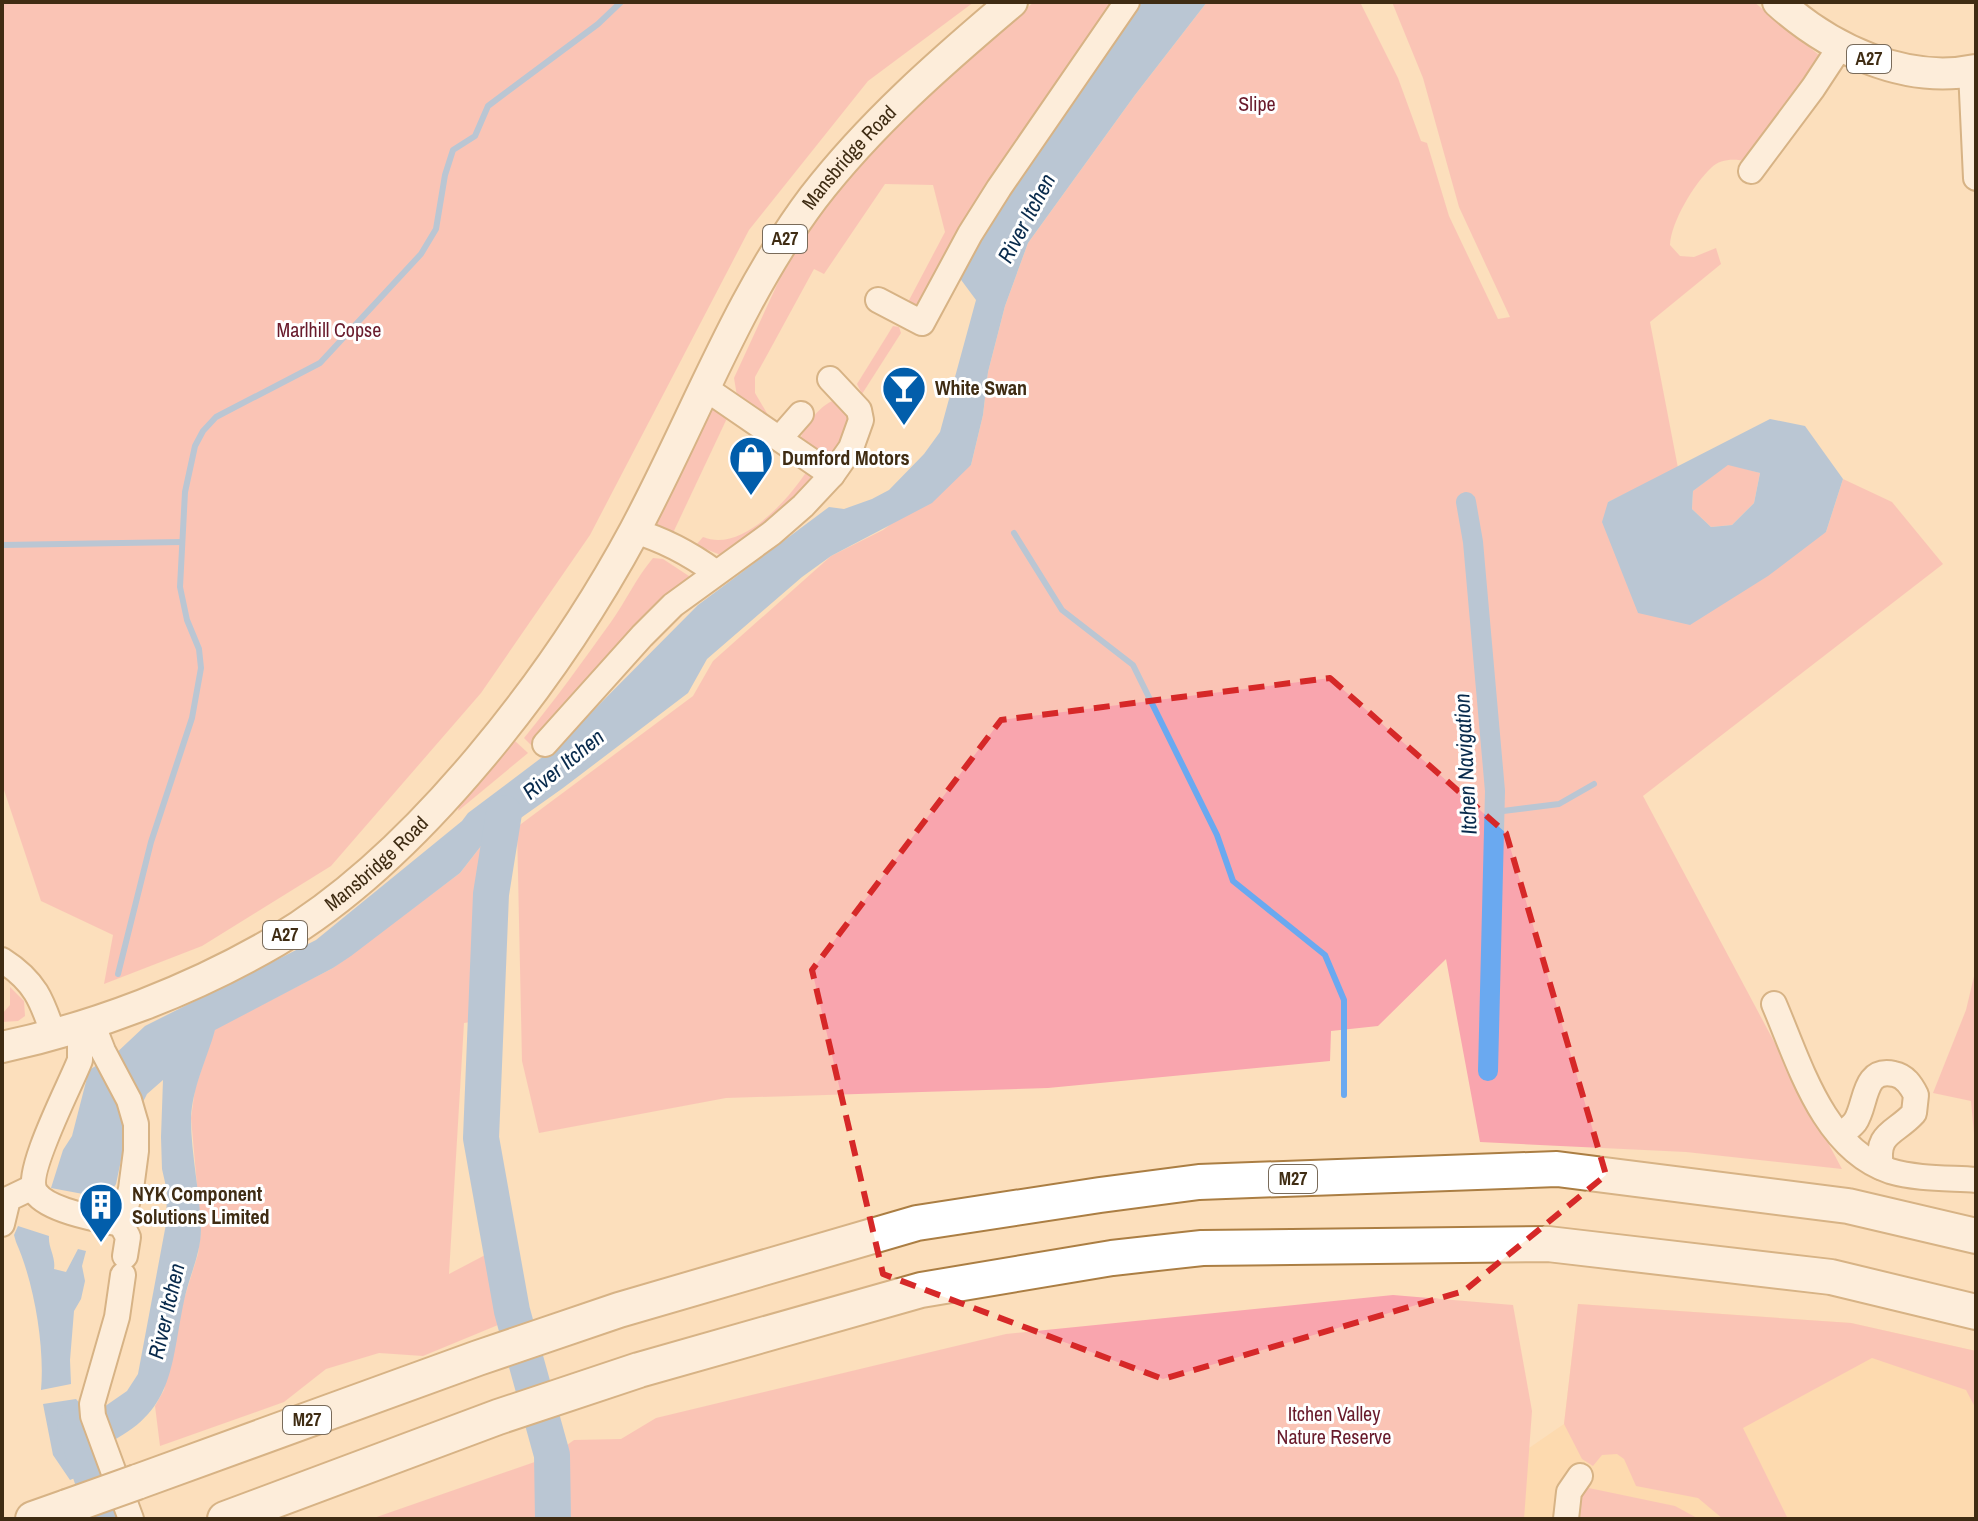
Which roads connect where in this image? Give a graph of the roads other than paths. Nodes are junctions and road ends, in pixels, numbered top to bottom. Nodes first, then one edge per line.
1 (1012, 2) edge
2 (1127, 2) edge
3 (1778, 2) edge
4 (1840, 47) junction
5 (1974, 70) edge
6 (1751, 171) dead end
7 (1976, 178) edge
8 (878, 300) dead end
9 (830, 379) dead end
10 (705, 388) junction
11 (801, 414) dead end
12 (780, 438) junction
13 (832, 475) junction
14 (634, 531) junction
15 (715, 572) junction
16 (545, 744) dead end
17 (2, 960) edge
18 (1774, 1004) dead end
19 (74, 1029) junction
20 (2, 1047) edge
21 (1841, 1135) junction
22 (1881, 1167) junction
23 (1976, 1180) edge
24 (33, 1187) junction
25 (120, 1222) junction
26 (2, 1224) edge
27 (1976, 1236) edge
28 (1976, 1312) edge
29 (1580, 1476) dead end
30 (33, 1519) edge
31 (131, 1519) edge
32 (225, 1519) edge
33 (1566, 1519) edge

1 - 10 main road, Mansbridge Road / A27
2 - 8 street
3 - 4 main road, A27
4 - 5 main road, A27
4 - 6 street
5 - 7 street
9 - 13 street
10 - 12 street
10 - 14 main road, Mansbridge Road / A27
11 - 12 street
12 - 13 street
13 - 15 street
14 - 15 street
14 - 19 main road, Mansbridge Road / A27
15 - 16 street
17 - 19 street
18 - 21 street
19 - 20 main road, Mansbridge Road / A27
19 - 24 street
19 - 25 street
21 - 22 street
21 - 22 street
22 - 23 street
24 - 25 street
24 - 26 street
25 - 31 street
27 - 30 highway, M27, bridge
28 - 32 highway
29 - 33 street

